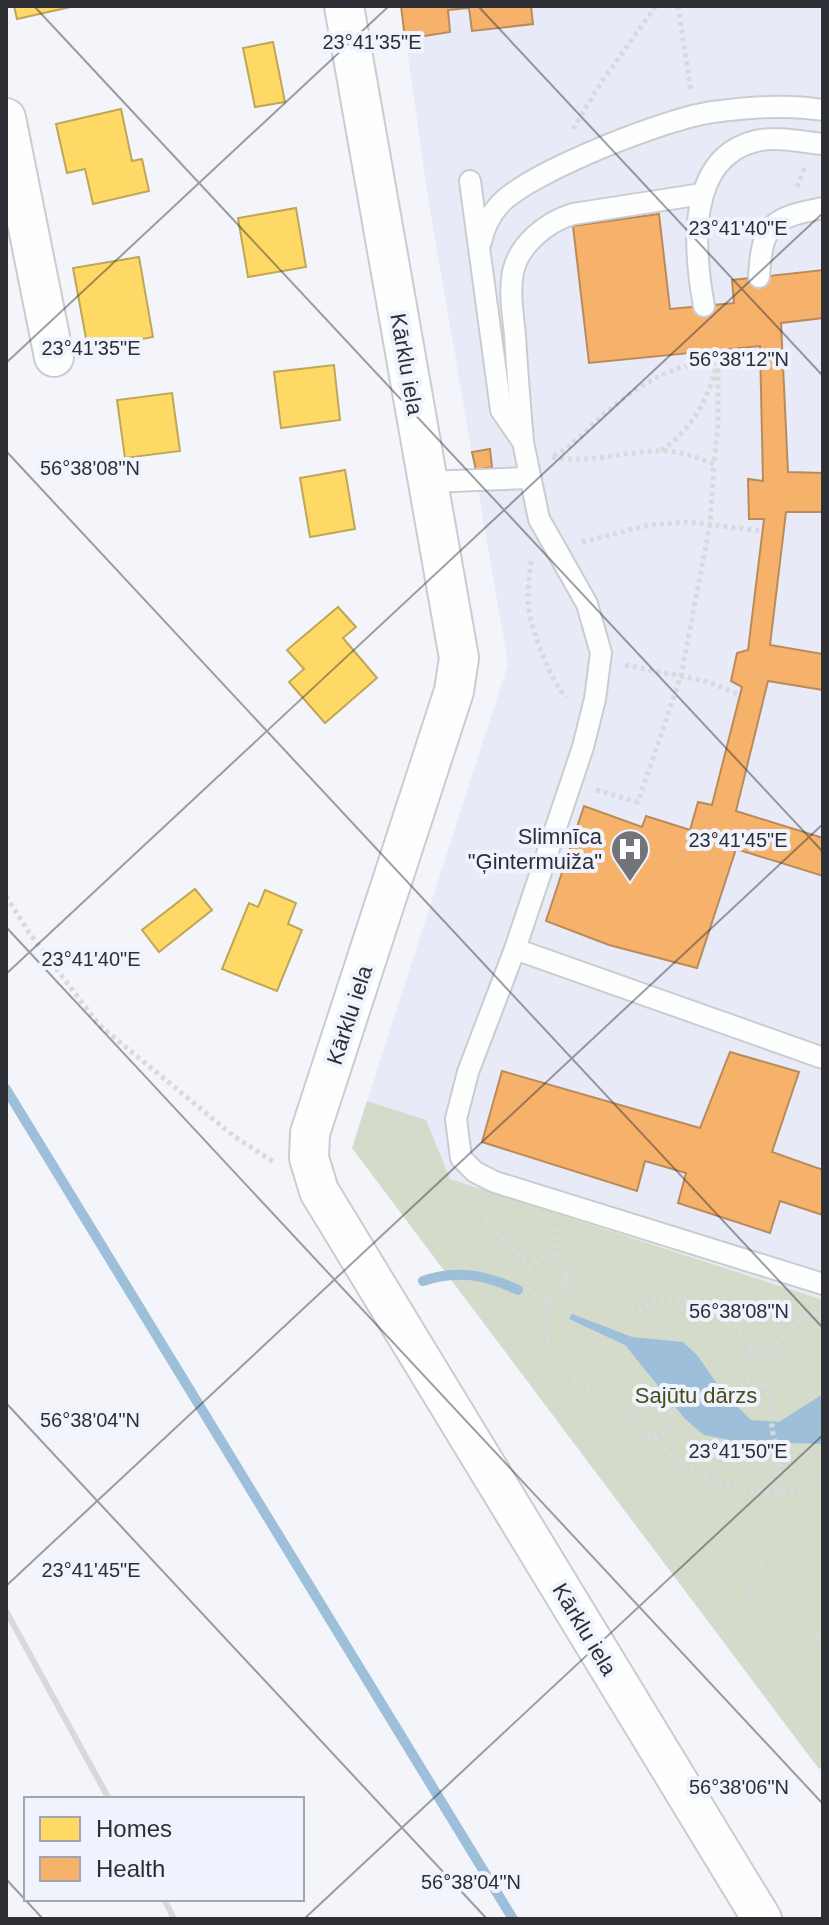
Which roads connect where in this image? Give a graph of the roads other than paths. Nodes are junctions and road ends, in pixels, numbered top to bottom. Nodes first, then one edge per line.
1 (344, 6) edge
2 (823, 110) edge
3 (6, 118) edge
4 (823, 144) edge
5 (470, 181) dead end
6 (702, 194) junction
7 (823, 208) edge
8 (479, 249) junction
9 (759, 277) dead end
10 (704, 306) dead end
11 (54, 357) dead end
12 (523, 442) junction
13 (529, 478) junction
14 (428, 482) junction
15 (515, 949) junction
16 (823, 1058) edge
17 (823, 1284) edge
18 (762, 1919) edge

1 - 14 street, Kārklu iela
2 - 8 lane
3 - 11 street
4 - 6 lane
5 - 8 lane
6 - 10 lane
6 - 12 lane
7 - 9 lane
8 - 12 lane
12 - 13 lane
13 - 14 lane
13 - 15 lane
14 - 18 street, Kārklu iela
15 - 16 lane
15 - 17 lane

